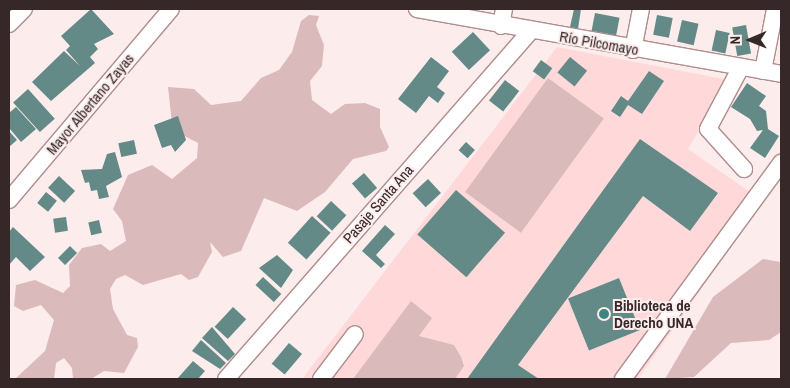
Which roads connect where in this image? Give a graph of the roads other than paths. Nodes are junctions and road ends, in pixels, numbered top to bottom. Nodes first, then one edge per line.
1 (24, 9) edge
2 (171, 9) edge
3 (417, 9) edge
4 (504, 9) edge
5 (641, 9) edge
6 (775, 9) edge
7 (9, 24) edge
8 (501, 26) junction
9 (531, 31) junction
10 (634, 50) junction
11 (741, 67) junction
12 (763, 70) junction
13 (781, 74) edge
14 (781, 163) edge
15 (744, 170) dead end
16 (9, 200) edge
17 (355, 334) dead end
18 (226, 379) edge
19 (321, 379) edge
20 (624, 379) edge

1 - 7 street
2 - 16 street, Mayor Albertano Zayas
3 - 8 street, Río Pilcomayo
4 - 8 street
5 - 10 street
6 - 12 street
8 - 9 street, Río Pilcomayo
9 - 10 street, Río Pilcomayo
9 - 18 street, Pasaje Santa Ana
10 - 11 street, Río Pilcomayo
11 - 12 street, Río Pilcomayo
11 - 15 street
12 - 13 street, Río Pilcomayo
14 - 20 street
17 - 19 street

